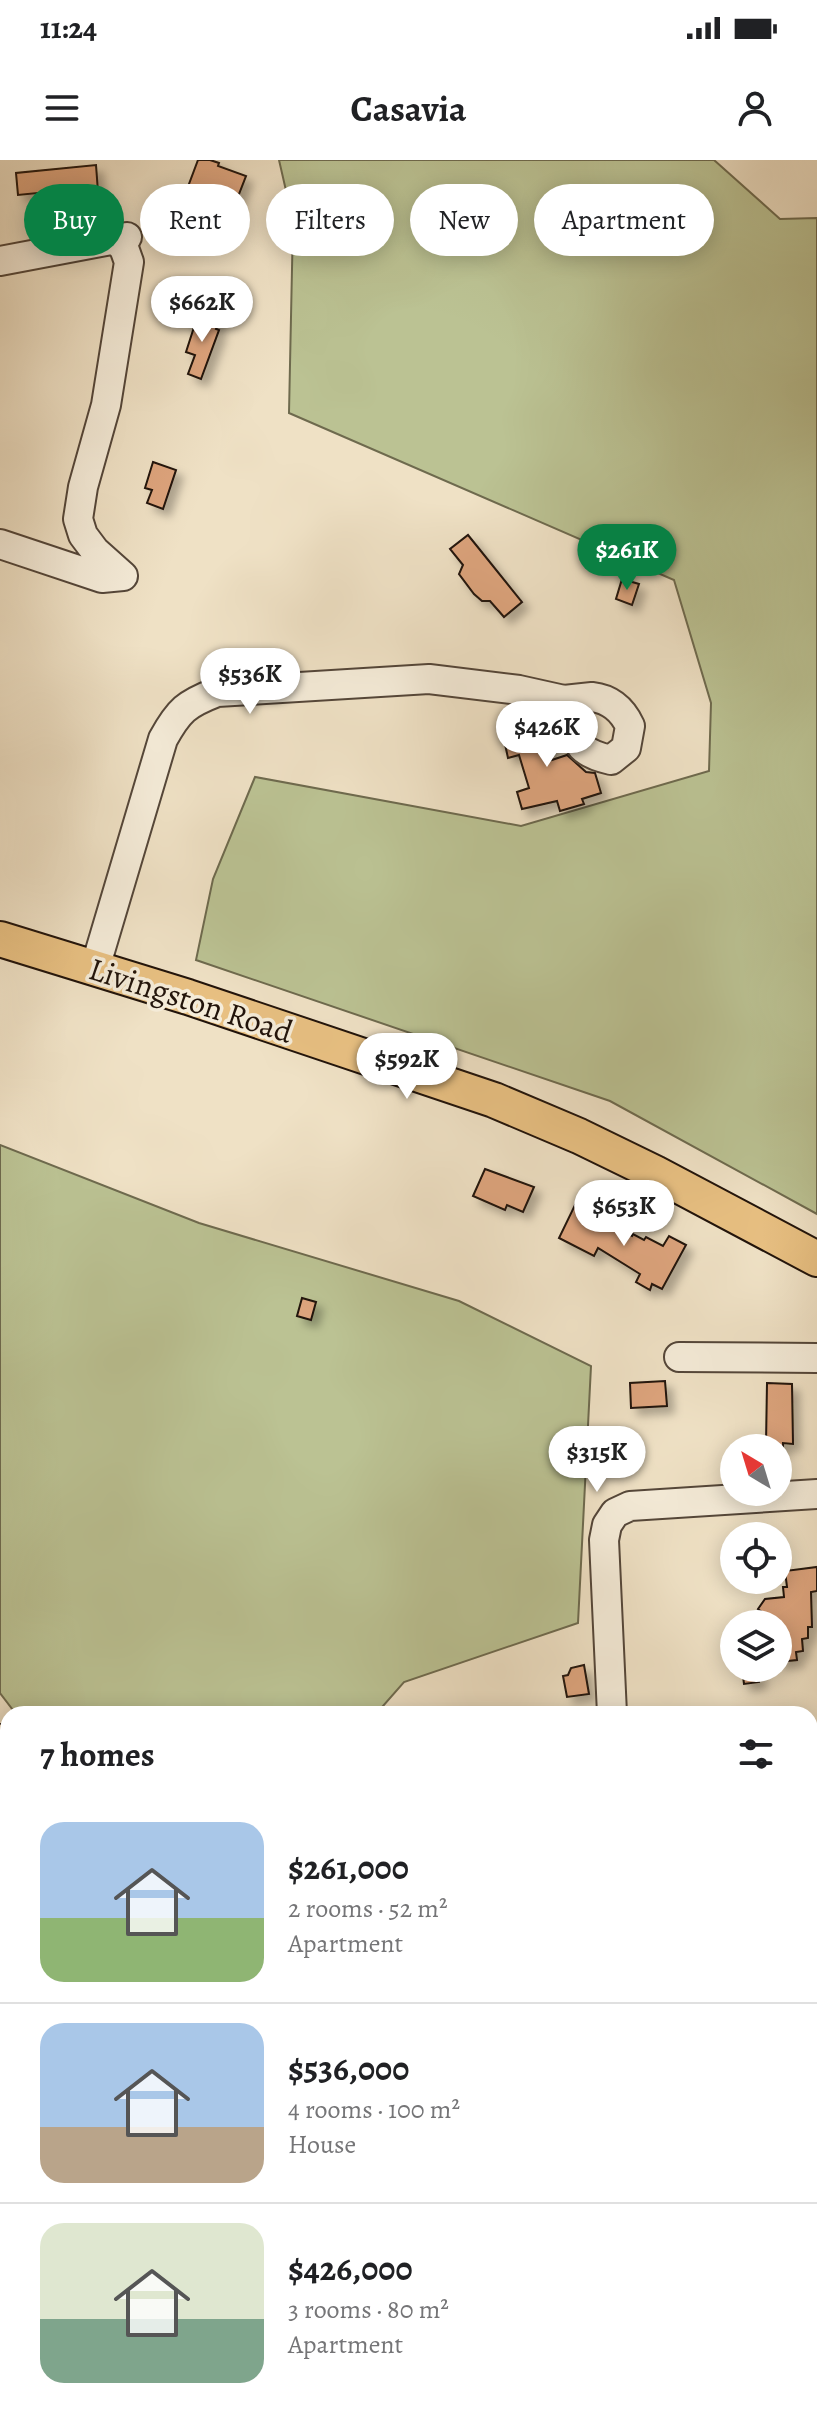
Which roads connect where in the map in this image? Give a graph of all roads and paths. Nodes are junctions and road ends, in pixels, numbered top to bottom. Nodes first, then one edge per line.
1 (0, 261) edge
2 (0, 544) edge
3 (564, 700) dead end
4 (0, 939) edge
5 (95, 968) junction
6 (817, 1259) edge
7 (679, 1357) dead end
8 (817, 1358) edge
9 (817, 1494) edge
10 (612, 1706) edge

1 - 2 street
3 - 5 street
4 - 5 main road, Livingston Road
5 - 6 main road, Livingston Road
7 - 8 street
9 - 10 street

